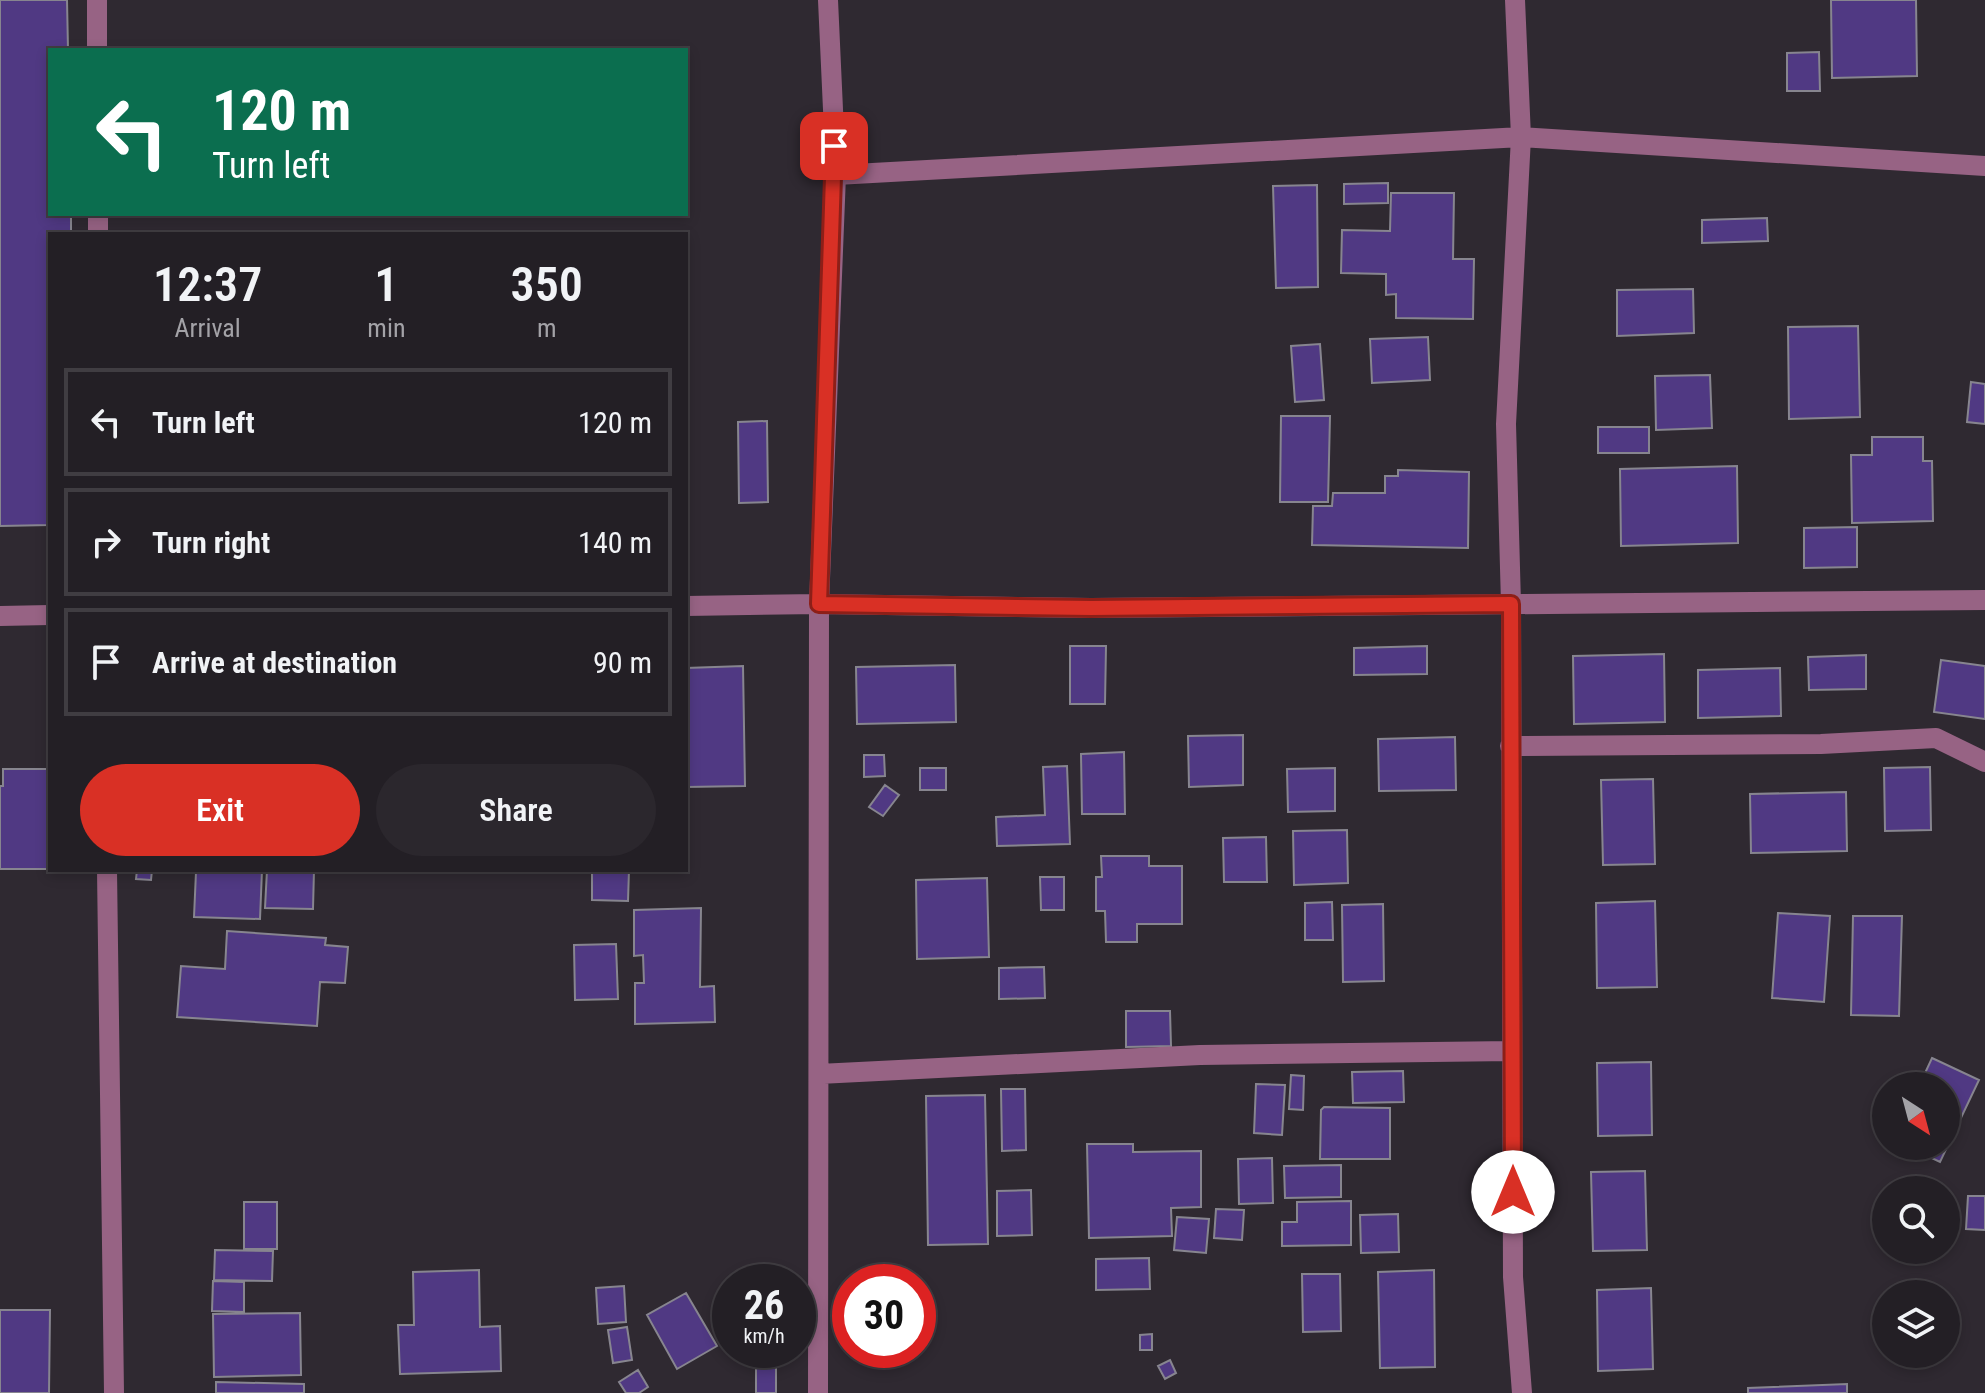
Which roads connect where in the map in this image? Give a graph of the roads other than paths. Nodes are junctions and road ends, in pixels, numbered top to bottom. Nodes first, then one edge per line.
1 (97, 0) edge
2 (828, 0) edge
3 (1515, 0) edge
4 (97, 48) edge
5 (1521, 137) junction
6 (1985, 166) edge
7 (836, 175) junction
8 (1985, 600) edge
9 (819, 604) junction
10 (1511, 604) junction
11 (688, 606) edge
12 (48, 615) edge
13 (0, 616) edge
14 (1510, 746) junction
15 (1985, 762) edge
16 (107, 872) edge
17 (1512, 1051) junction
18 (819, 1074) junction
19 (114, 1393) edge
20 (818, 1393) edge
21 (1522, 1393) edge

1 - 4 street
2 - 7 street
3 - 5 street
5 - 6 street
5 - 7 street
5 - 10 street
7 - 9 street
8 - 10 street
9 - 10 street
9 - 11 street
9 - 18 street
10 - 14 street
12 - 13 street
14 - 15 street
14 - 17 street
16 - 19 street
17 - 18 street
17 - 21 street
18 - 20 street

